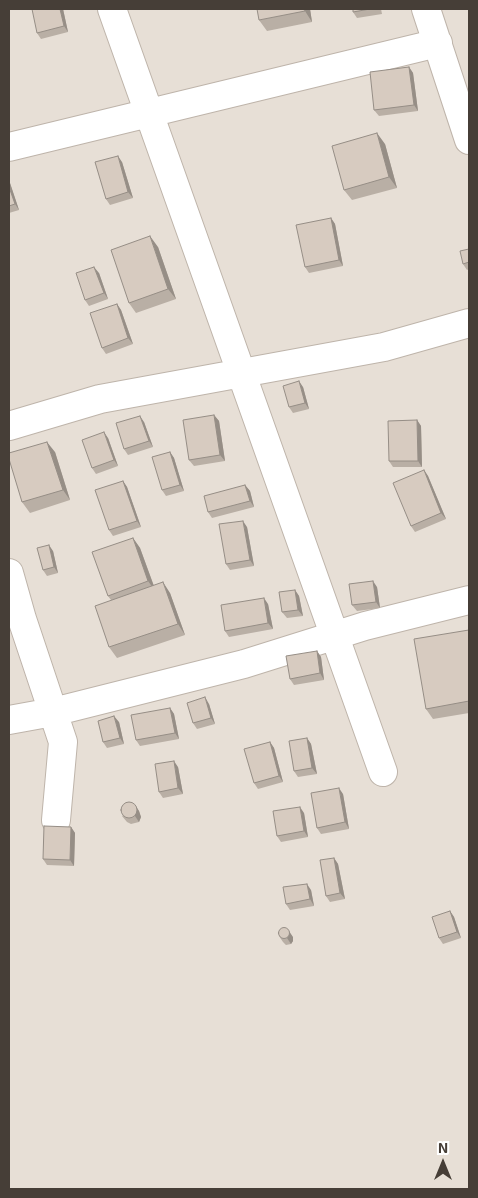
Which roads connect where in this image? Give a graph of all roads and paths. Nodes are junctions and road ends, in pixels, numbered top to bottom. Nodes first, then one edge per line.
1 (112, 9) edge
2 (426, 9) edge
3 (438, 42) junction
4 (149, 113) junction
5 (469, 140) edge
6 (9, 147) edge
7 (469, 323) edge
8 (243, 373) junction
9 (9, 426) edge
10 (9, 573) edge
11 (469, 600) edge
12 (335, 636) junction
13 (53, 712) junction
14 (9, 720) edge
15 (384, 772) dead end
16 (56, 820) dead end

1 - 4 street
2 - 3 street
3 - 4 street
3 - 5 street
4 - 6 street
4 - 8 street
7 - 8 street
8 - 9 street
8 - 12 street
10 - 13 street
11 - 12 street
12 - 13 street
12 - 15 street
13 - 14 street
13 - 16 street

